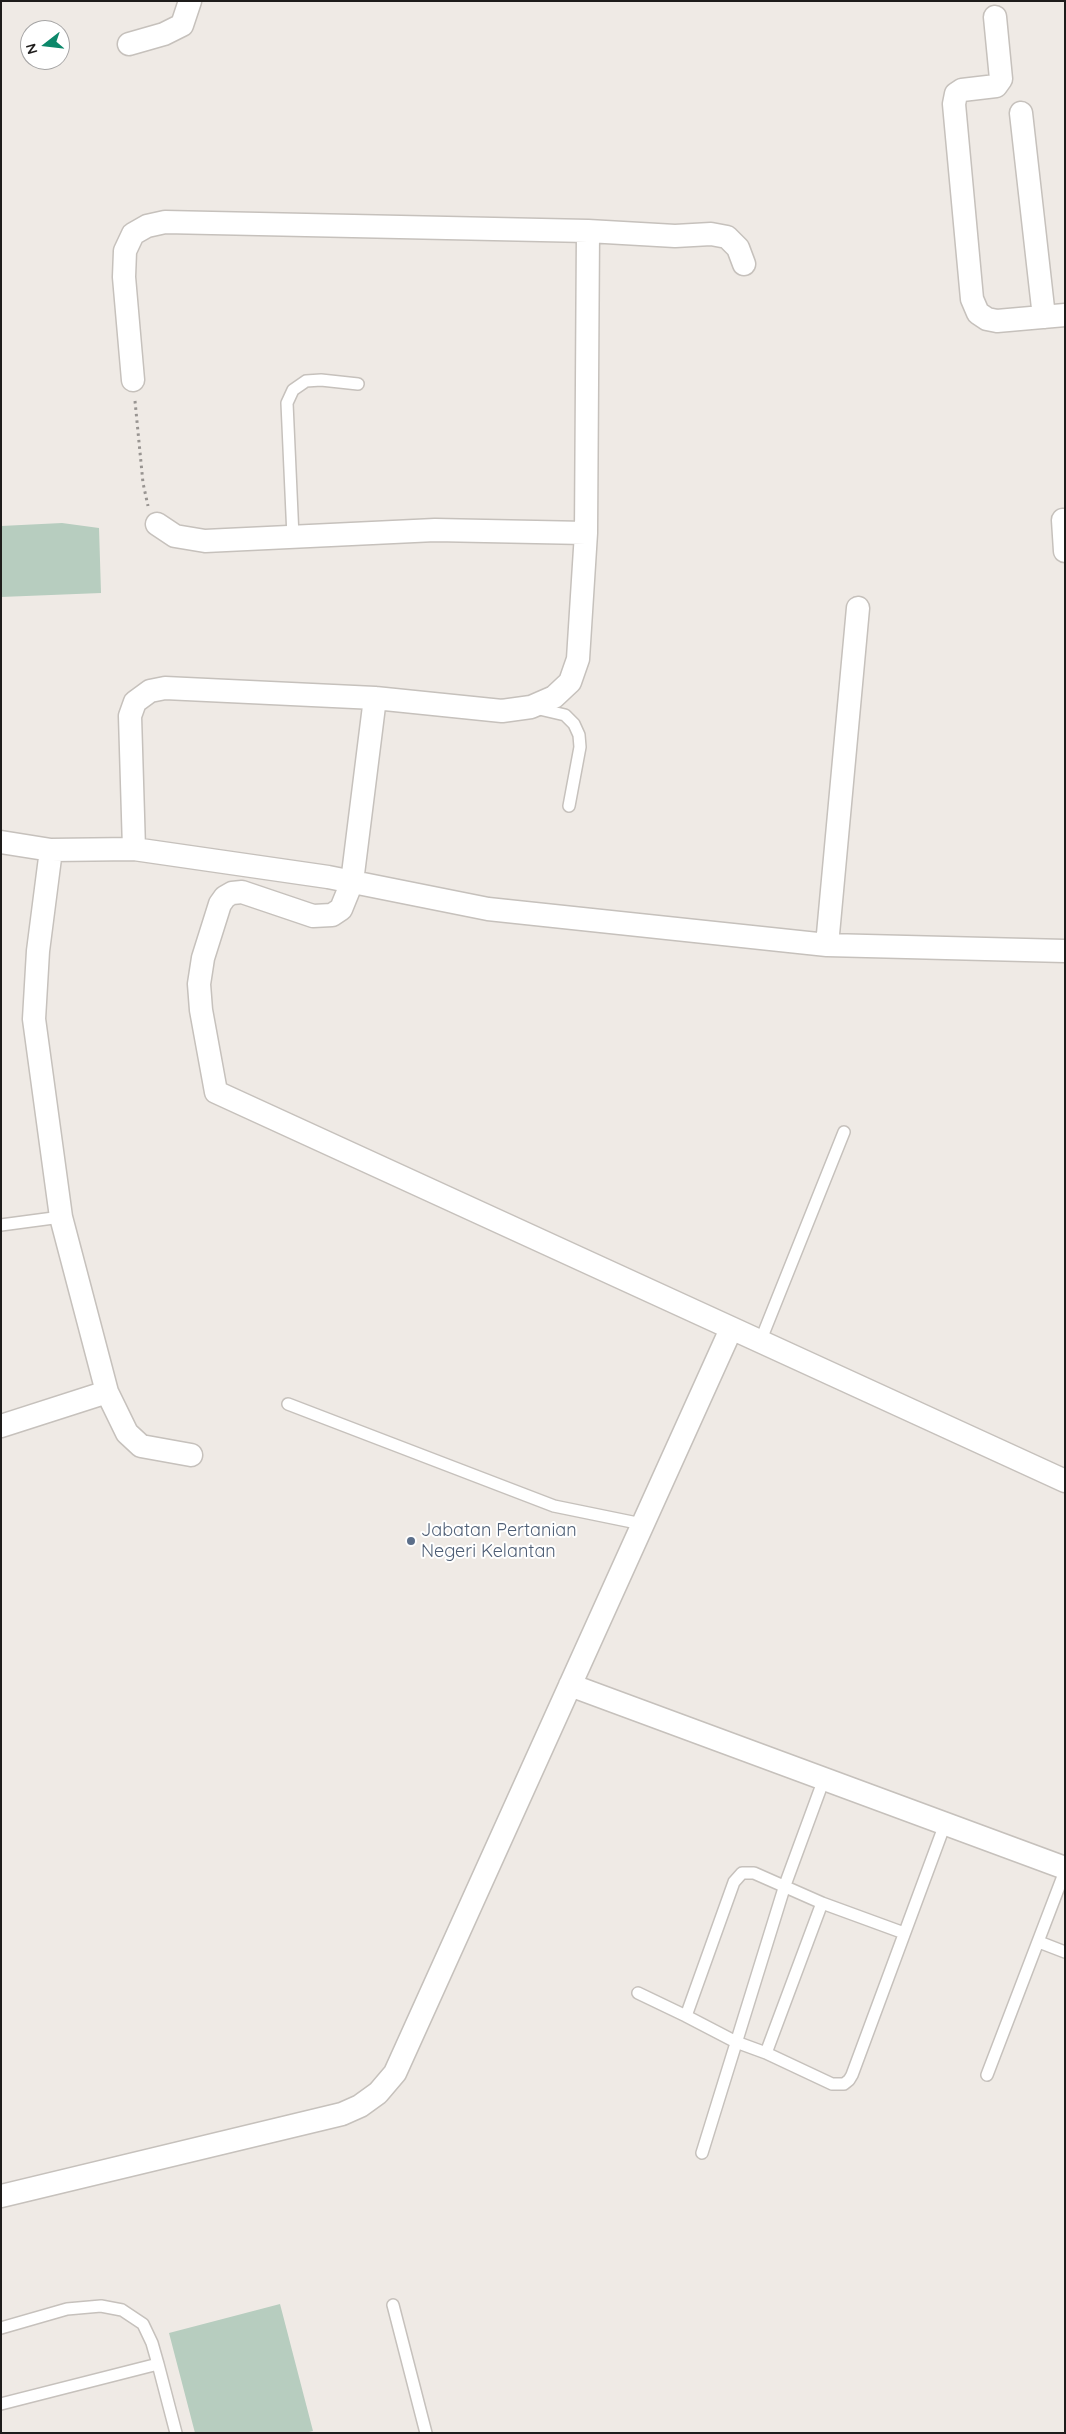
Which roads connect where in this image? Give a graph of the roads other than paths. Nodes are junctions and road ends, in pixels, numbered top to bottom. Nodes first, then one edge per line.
1 (190, 1) edge
2 (995, 17) dead end
3 (129, 44) dead end
4 (1021, 112) dead end
5 (588, 231) junction
6 (744, 264) dead end
7 (1054, 316) edge
8 (133, 380) road end
9 (358, 384) dead end
10 (1063, 520) dead end
11 (157, 524) road end
12 (586, 533) junction
13 (293, 537) junction
14 (1065, 551) edge
15 (858, 608) dead end
16 (375, 698) junction
17 (531, 707) junction
18 (569, 806) dead end
19 (2, 839) edge
20 (134, 849) junction
21 (51, 850) junction
22 (352, 882) junction
23 (827, 945) junction
24 (1065, 951) edge
25 (844, 1132) dead end
26 (61, 1217) junction
27 (1, 1225) edge
28 (731, 1329) junction
29 (760, 1342) junction
30 (108, 1392) junction
31 (288, 1404) dead end
32 (1, 1426) edge
33 (191, 1455) dead end
34 (1065, 1481) edge
35 (642, 1524) junction
36 (570, 1685) junction
37 (824, 1779) junction
38 (945, 1824) junction
39 (1065, 1870) edge
40 (785, 1884) junction
41 (822, 1903) junction
42 (904, 1933) junction
43 (1039, 1942) junction
44 (1065, 1952) edge
45 (638, 1993) dead end
46 (686, 2016) junction
47 (736, 2042) junction
48 (766, 2054) junction
49 (987, 2075) dead end
50 (702, 2153) dead end
51 (1, 2196) edge
52 (393, 2305) dead end
53 (1, 2328) edge
54 (158, 2364) junction
55 (1, 2404) edge
56 (176, 2433) edge
57 (426, 2433) edge

1 - 3 street
2 - 7 street
4 - 7 street
5 - 6 street
5 - 8 street
5 - 12 street
9 - 13 lane
10 - 14 street
11 - 13 street
12 - 13 street
12 - 17 street
15 - 23 street
16 - 17 street
16 - 20 street
16 - 22 street
17 - 18 lane
19 - 21 street
20 - 21 street
20 - 22 street
21 - 26 street
22 - 23 street
22 - 28 street
23 - 24 street
25 - 29 lane
26 - 27 lane
26 - 30 street
28 - 29 street
28 - 35 street
29 - 34 street
30 - 32 street
30 - 33 street
31 - 35 lane
35 - 36 street
36 - 37 street
36 - 51 street
37 - 38 street
37 - 40 lane
38 - 39 street
38 - 42 lane
39 - 43 lane
40 - 41 lane
40 - 46 lane
40 - 47 lane
41 - 42 lane
41 - 48 lane
42 - 48 lane
43 - 44 lane
43 - 49 lane
45 - 46 lane
46 - 47 lane
47 - 48 lane
47 - 50 lane
52 - 57 lane
53 - 54 lane
54 - 55 lane
54 - 56 lane

